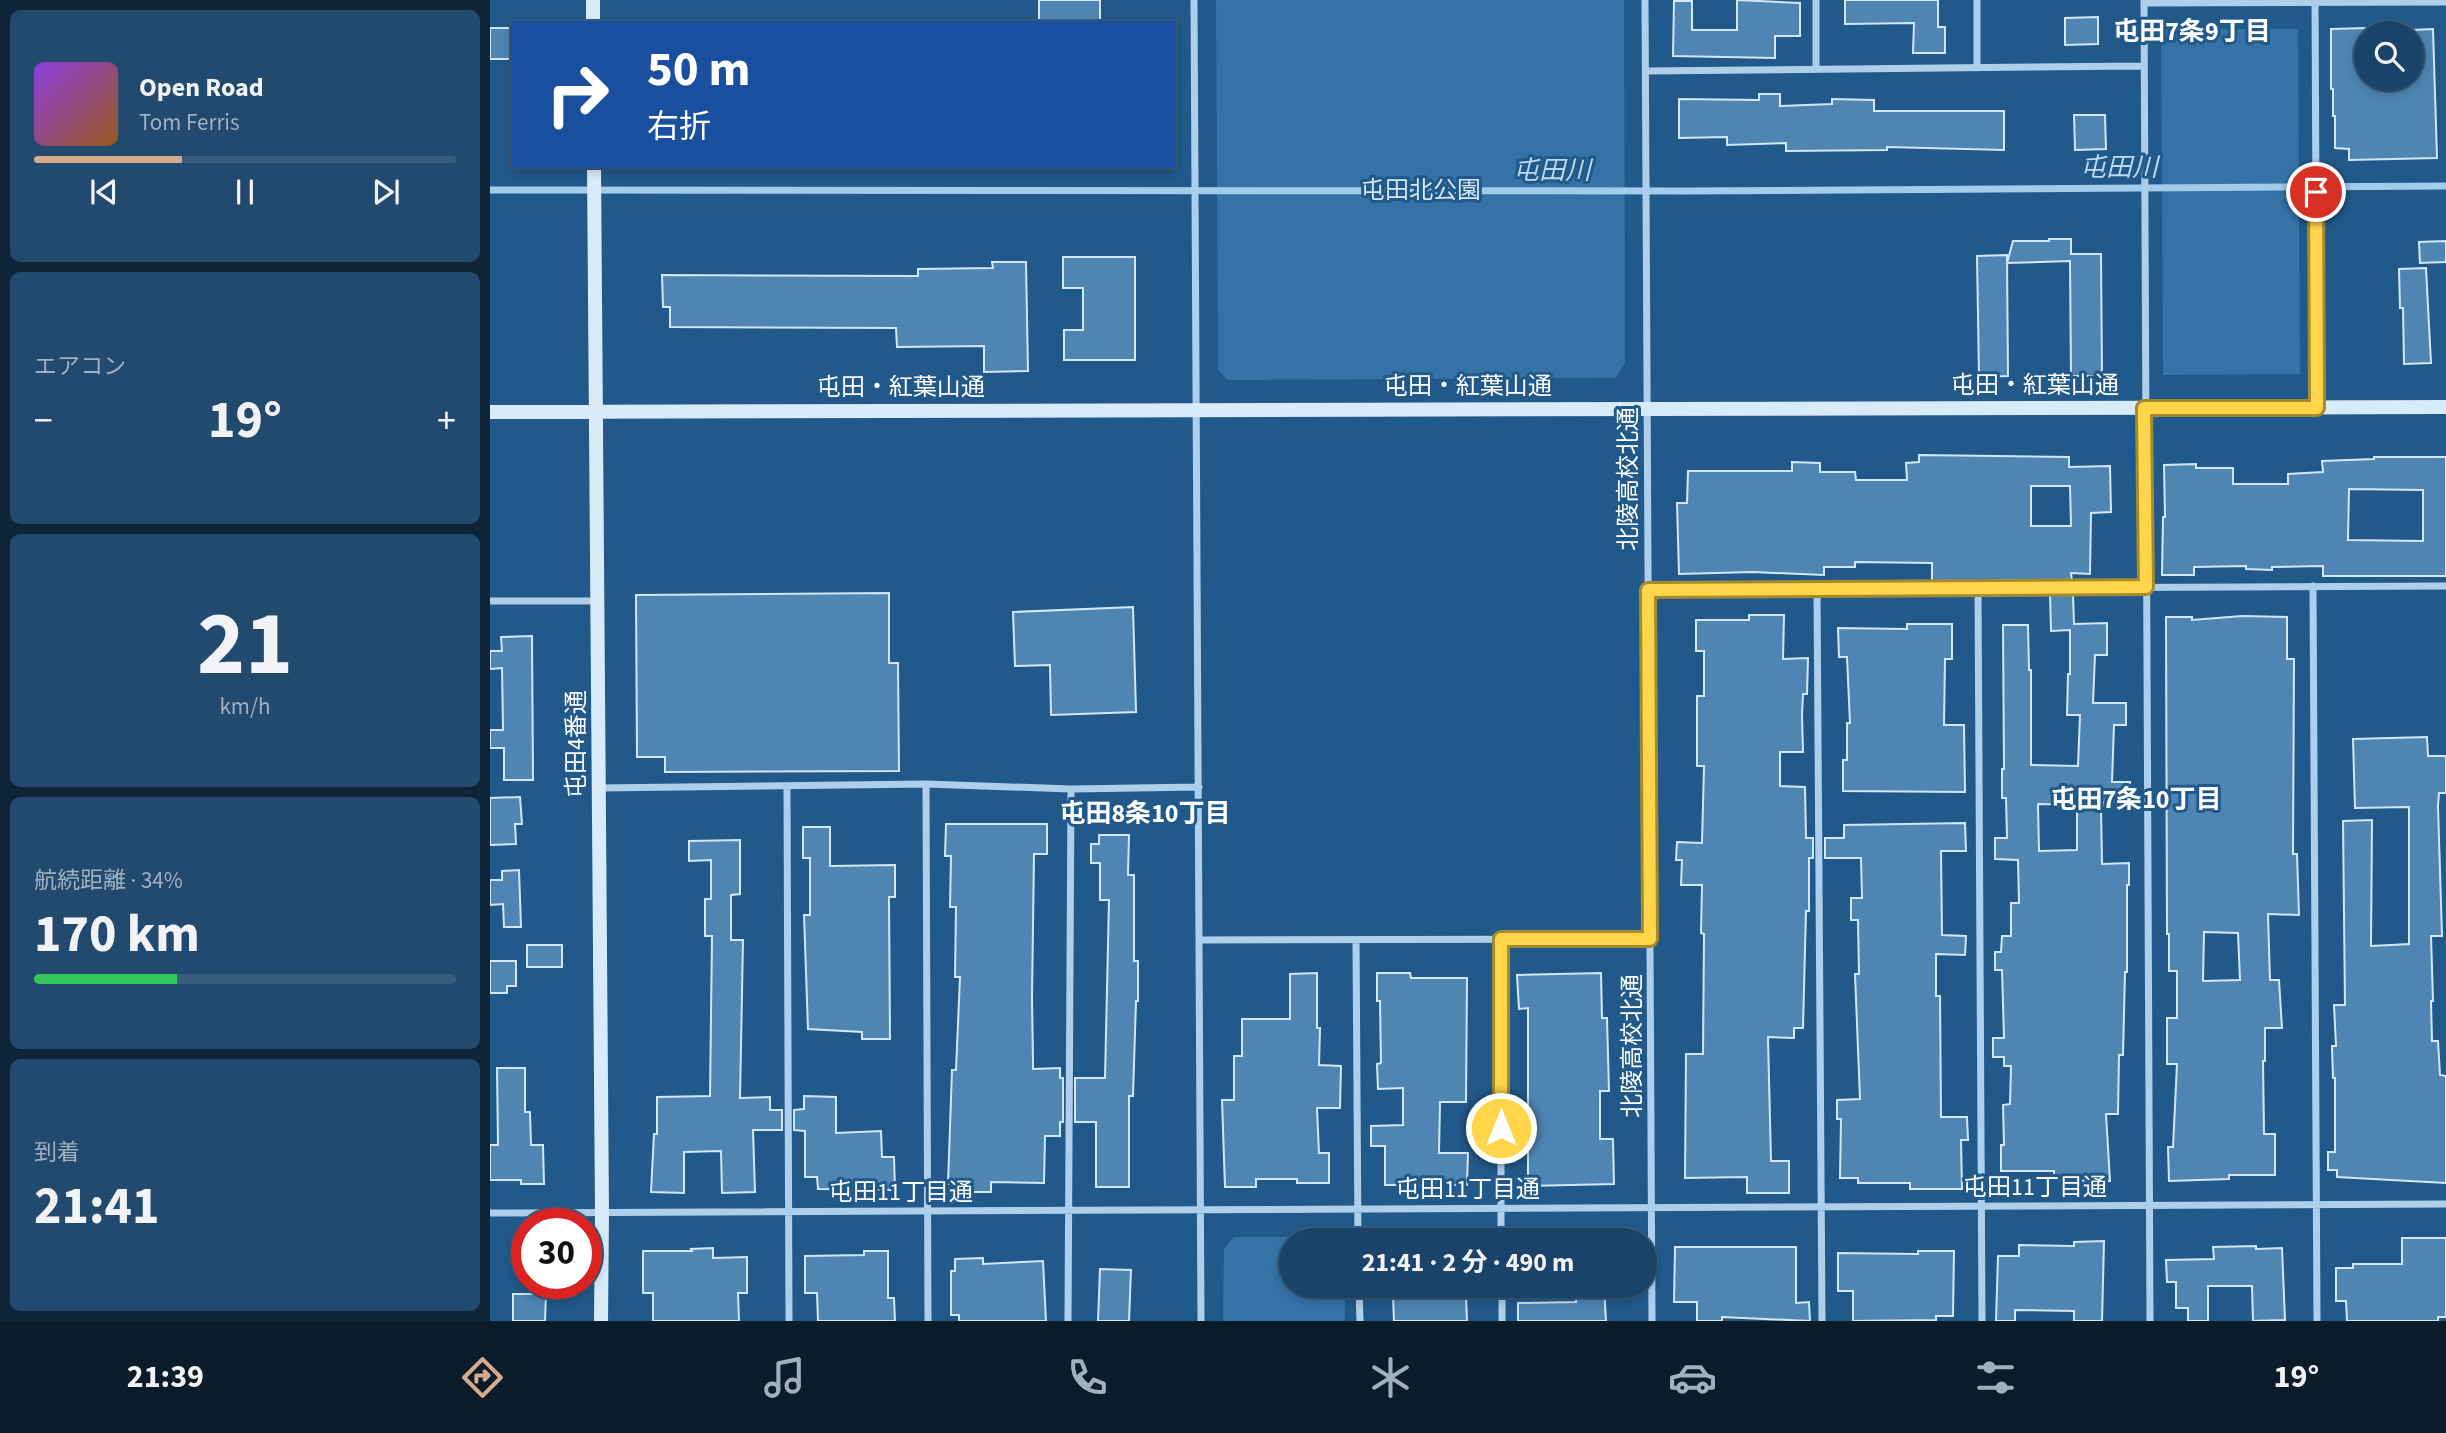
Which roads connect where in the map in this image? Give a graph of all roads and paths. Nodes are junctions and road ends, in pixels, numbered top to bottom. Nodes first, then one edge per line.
1 (593, 0) edge
2 (1194, 0) edge
3 (1645, 0) edge
4 (1816, 0) edge
5 (1977, 0) edge
6 (2144, 1) edge
7 (2315, 1) edge
8 (2446, 2) edge
9 (593, 21) edge
10 (2143, 66) junction
11 (1977, 68) junction
12 (1816, 69) junction
13 (1646, 71) junction
14 (594, 168) edge
15 (2446, 407) edge
16 (2144, 408) junction
17 (2317, 408) junction
18 (1647, 409) junction
19 (1196, 410) junction
20 (596, 411) junction
21 (490, 412) edge
22 (2313, 586) junction
23 (2446, 586) edge
24 (2146, 587) junction
25 (1978, 588) junction
26 (1817, 589) junction
27 (1648, 590) junction
28 (490, 601) edge
29 (597, 601) junction
30 (926, 784) junction
31 (787, 786) junction
32 (1199, 787) junction
33 (599, 788) junction
34 (1071, 789) junction
35 (1501, 939) junction
36 (1650, 939) junction
37 (1199, 940) junction
38 (1356, 940) junction
39 (2316, 1205) junction
40 (2446, 1205) edge
41 (1981, 1206) junction
42 (2150, 1206) junction
43 (1821, 1207) junction
44 (602, 1208) edge
45 (1501, 1208) junction
46 (1652, 1208) junction
47 (1201, 1209) junction
48 (1357, 1209) junction
49 (789, 1211) junction
50 (929, 1211) junction
51 (1068, 1211) junction
52 (602, 1212) edge
53 (490, 1213) edge
54 (511, 1213) edge
55 (1358, 1228) edge
56 (1502, 1228) edge
57 (1359, 1298) edge
58 (1502, 1298) edge
59 (601, 1299) edge
60 (601, 1321) edge
61 (789, 1321) edge
62 (929, 1321) edge
63 (1068, 1321) edge
64 (1201, 1321) edge
65 (1360, 1321) edge
66 (1502, 1321) edge
67 (1652, 1321) edge
68 (1822, 1321) edge
69 (1982, 1321) edge
70 (2150, 1321) edge
71 (2317, 1321) edge

1 - 9 street
2 - 19 street
3 - 13 street
4 - 12 street
5 - 11 street
6 - 7 street
6 - 10 street
7 - 8 street
7 - 17 street
10 - 11 street
10 - 16 street
11 - 12 street
12 - 13 street
13 - 18 street, 北陵高校北通
14 - 20 street, 屯田4番通
15 - 17 street, 屯田・紅葉山通
16 - 17 street, 屯田・紅葉山通
16 - 18 street, 屯田・紅葉山通
16 - 24 street
18 - 19 street, 屯田・紅葉山通
18 - 27 street, 北陵高校北通
19 - 20 street, 屯田・紅葉山通
19 - 32 street
20 - 21 street, 屯田・紅葉山通
20 - 29 street, 屯田4番通
22 - 23 street
22 - 24 street
22 - 39 street
24 - 25 street
24 - 42 street
25 - 26 street
25 - 41 street
26 - 27 street
26 - 43 street
27 - 36 street, 北陵高校北通
28 - 29 street
29 - 33 street, 屯田4番通
30 - 31 street
30 - 34 street
30 - 50 street
31 - 33 street
31 - 49 street
32 - 34 street
32 - 37 street
33 - 44 street, 屯田4番通
34 - 51 street
35 - 36 street
35 - 38 street
35 - 45 street
36 - 46 street, 北陵高校北通
37 - 38 street
37 - 47 street
38 - 48 street
39 - 40 street, 屯田11丁目通
39 - 42 street, 屯田11丁目通
39 - 71 street
41 - 42 street, 屯田11丁目通
41 - 43 street, 屯田11丁目通
41 - 69 street
42 - 70 street
43 - 46 street, 屯田11丁目通
43 - 68 street
45 - 46 street, 屯田11丁目通
45 - 48 street, 屯田11丁目通
45 - 56 street
46 - 67 street, 北陵高校北通
47 - 48 street, 屯田11丁目通
47 - 51 street, 屯田11丁目通
47 - 64 street
48 - 55 street
49 - 50 street, 屯田11丁目通
49 - 52 street, 屯田11丁目通
49 - 61 street
50 - 51 street, 屯田11丁目通
50 - 62 street
51 - 63 street
53 - 54 street, 屯田11丁目通
57 - 65 street
58 - 66 street
59 - 60 street, 屯田4番通

